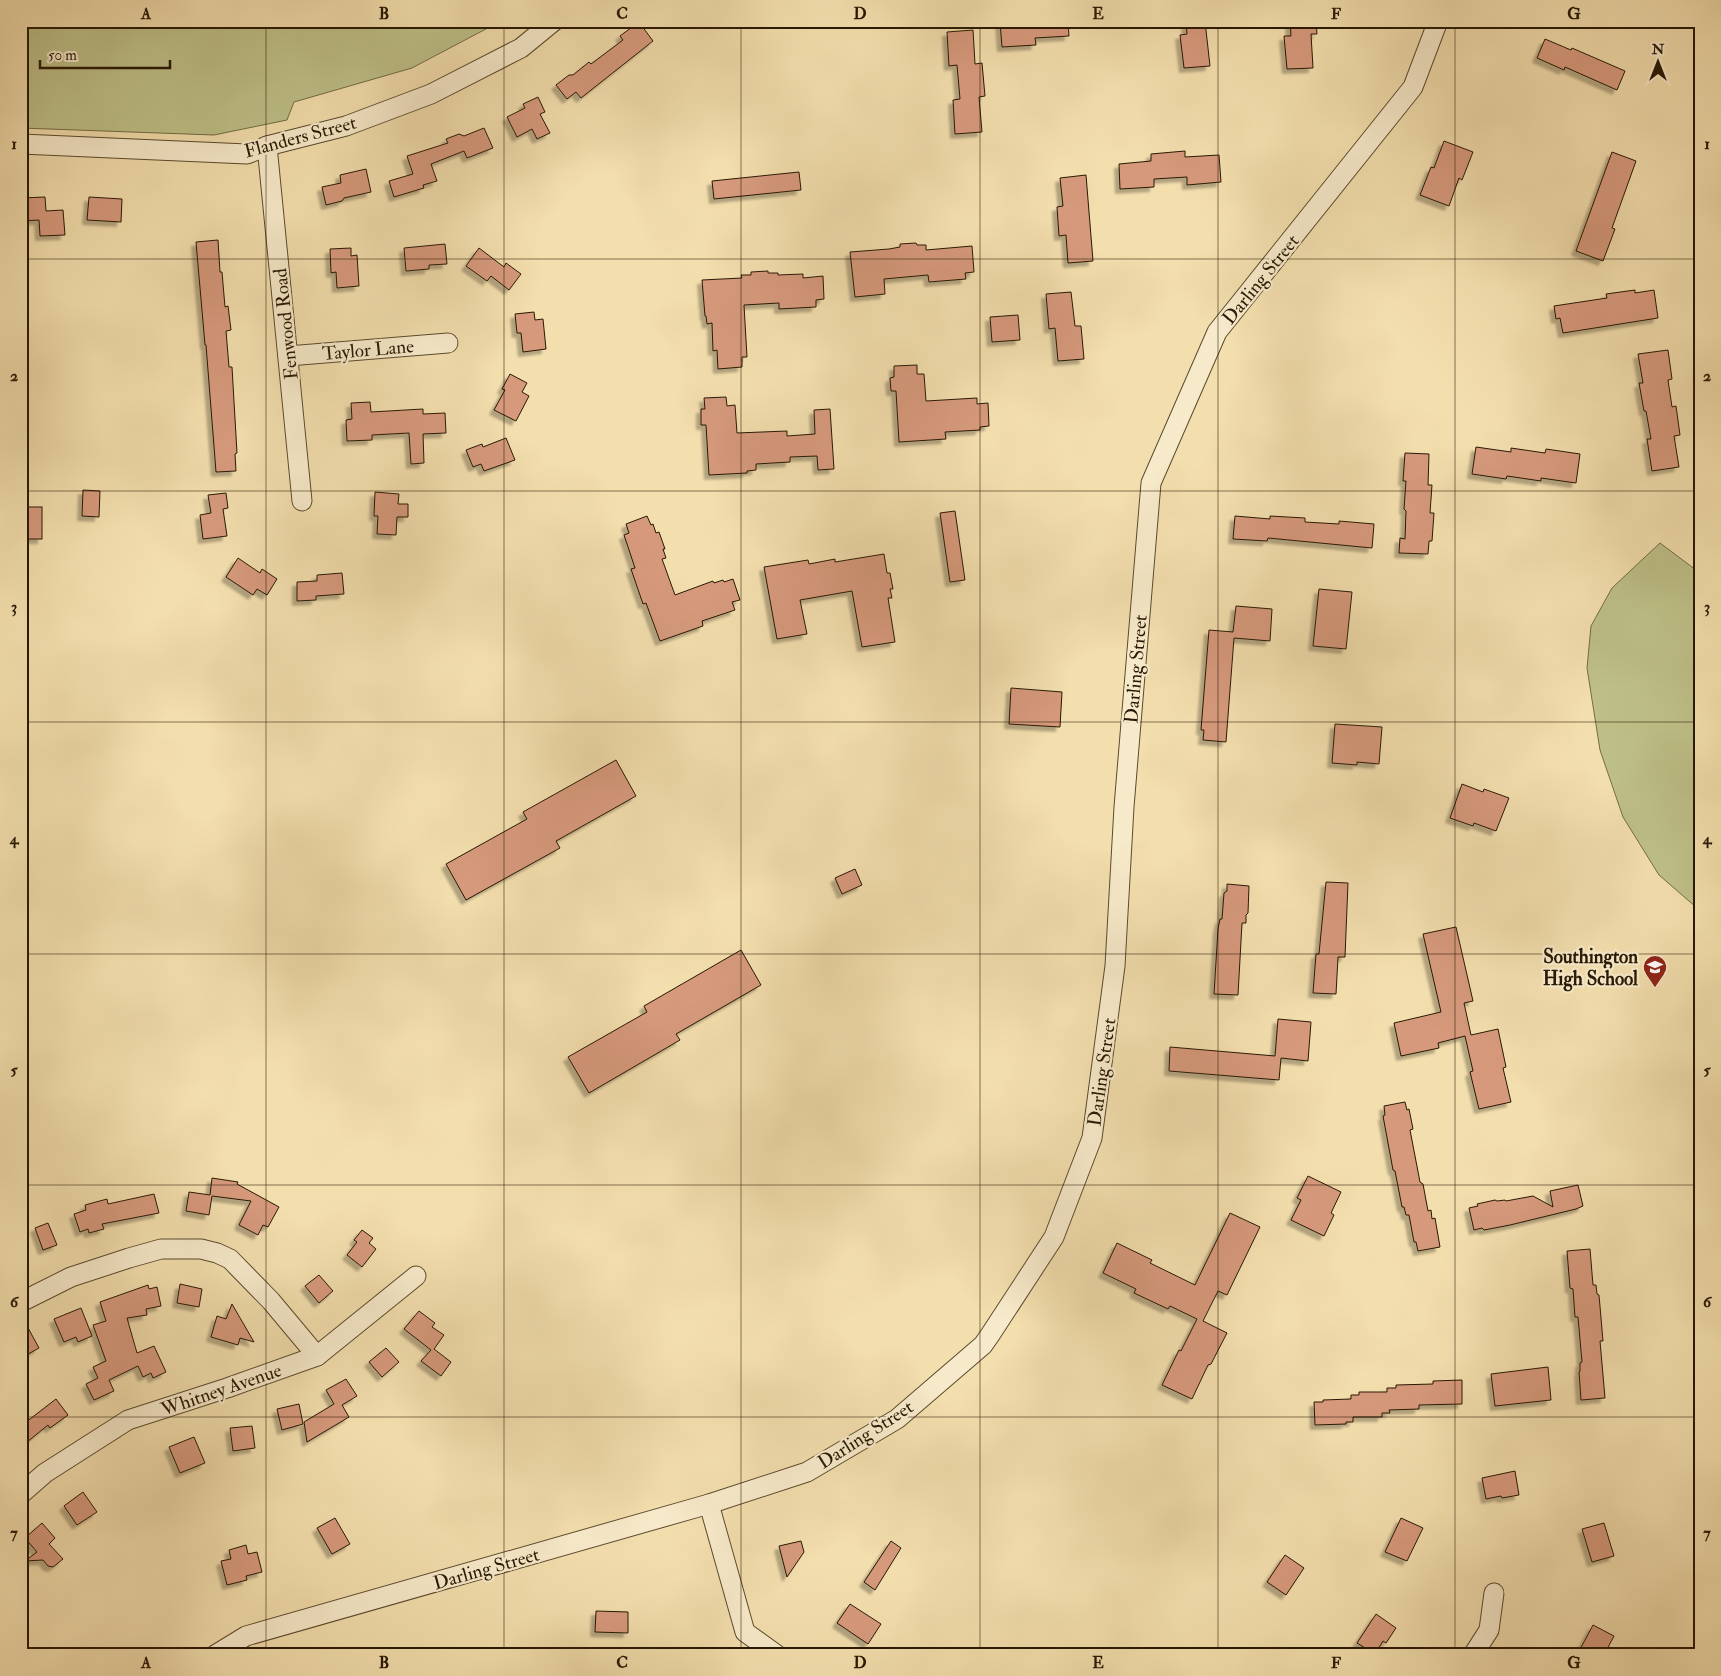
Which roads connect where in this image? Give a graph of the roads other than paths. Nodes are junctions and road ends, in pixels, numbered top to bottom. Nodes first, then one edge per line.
1 (554, 21) edge
2 (1438, 21) edge
3 (21, 144) edge
4 (268, 146) junction
5 (448, 343) dead end
6 (288, 356) junction
7 (302, 501) dead end
8 (416, 1276) dead end
9 (21, 1302) edge
10 (318, 1356) junction
11 (21, 1494) edge
12 (709, 1504) junction
13 (1494, 1593) dead end
14 (215, 1655) edge
15 (777, 1655) edge
16 (1473, 1655) edge

1 - 4 street, Flanders Street
2 - 12 street, Darling Street
3 - 4 street, Flanders Street
4 - 6 street, Fenwood Road
5 - 6 street, Taylor Lane
6 - 7 street, Fenwood Road
8 - 10 street, Whitney Avenue
9 - 10 street
10 - 11 street, Whitney Avenue
12 - 14 street, Darling Street
12 - 15 street
13 - 16 street

